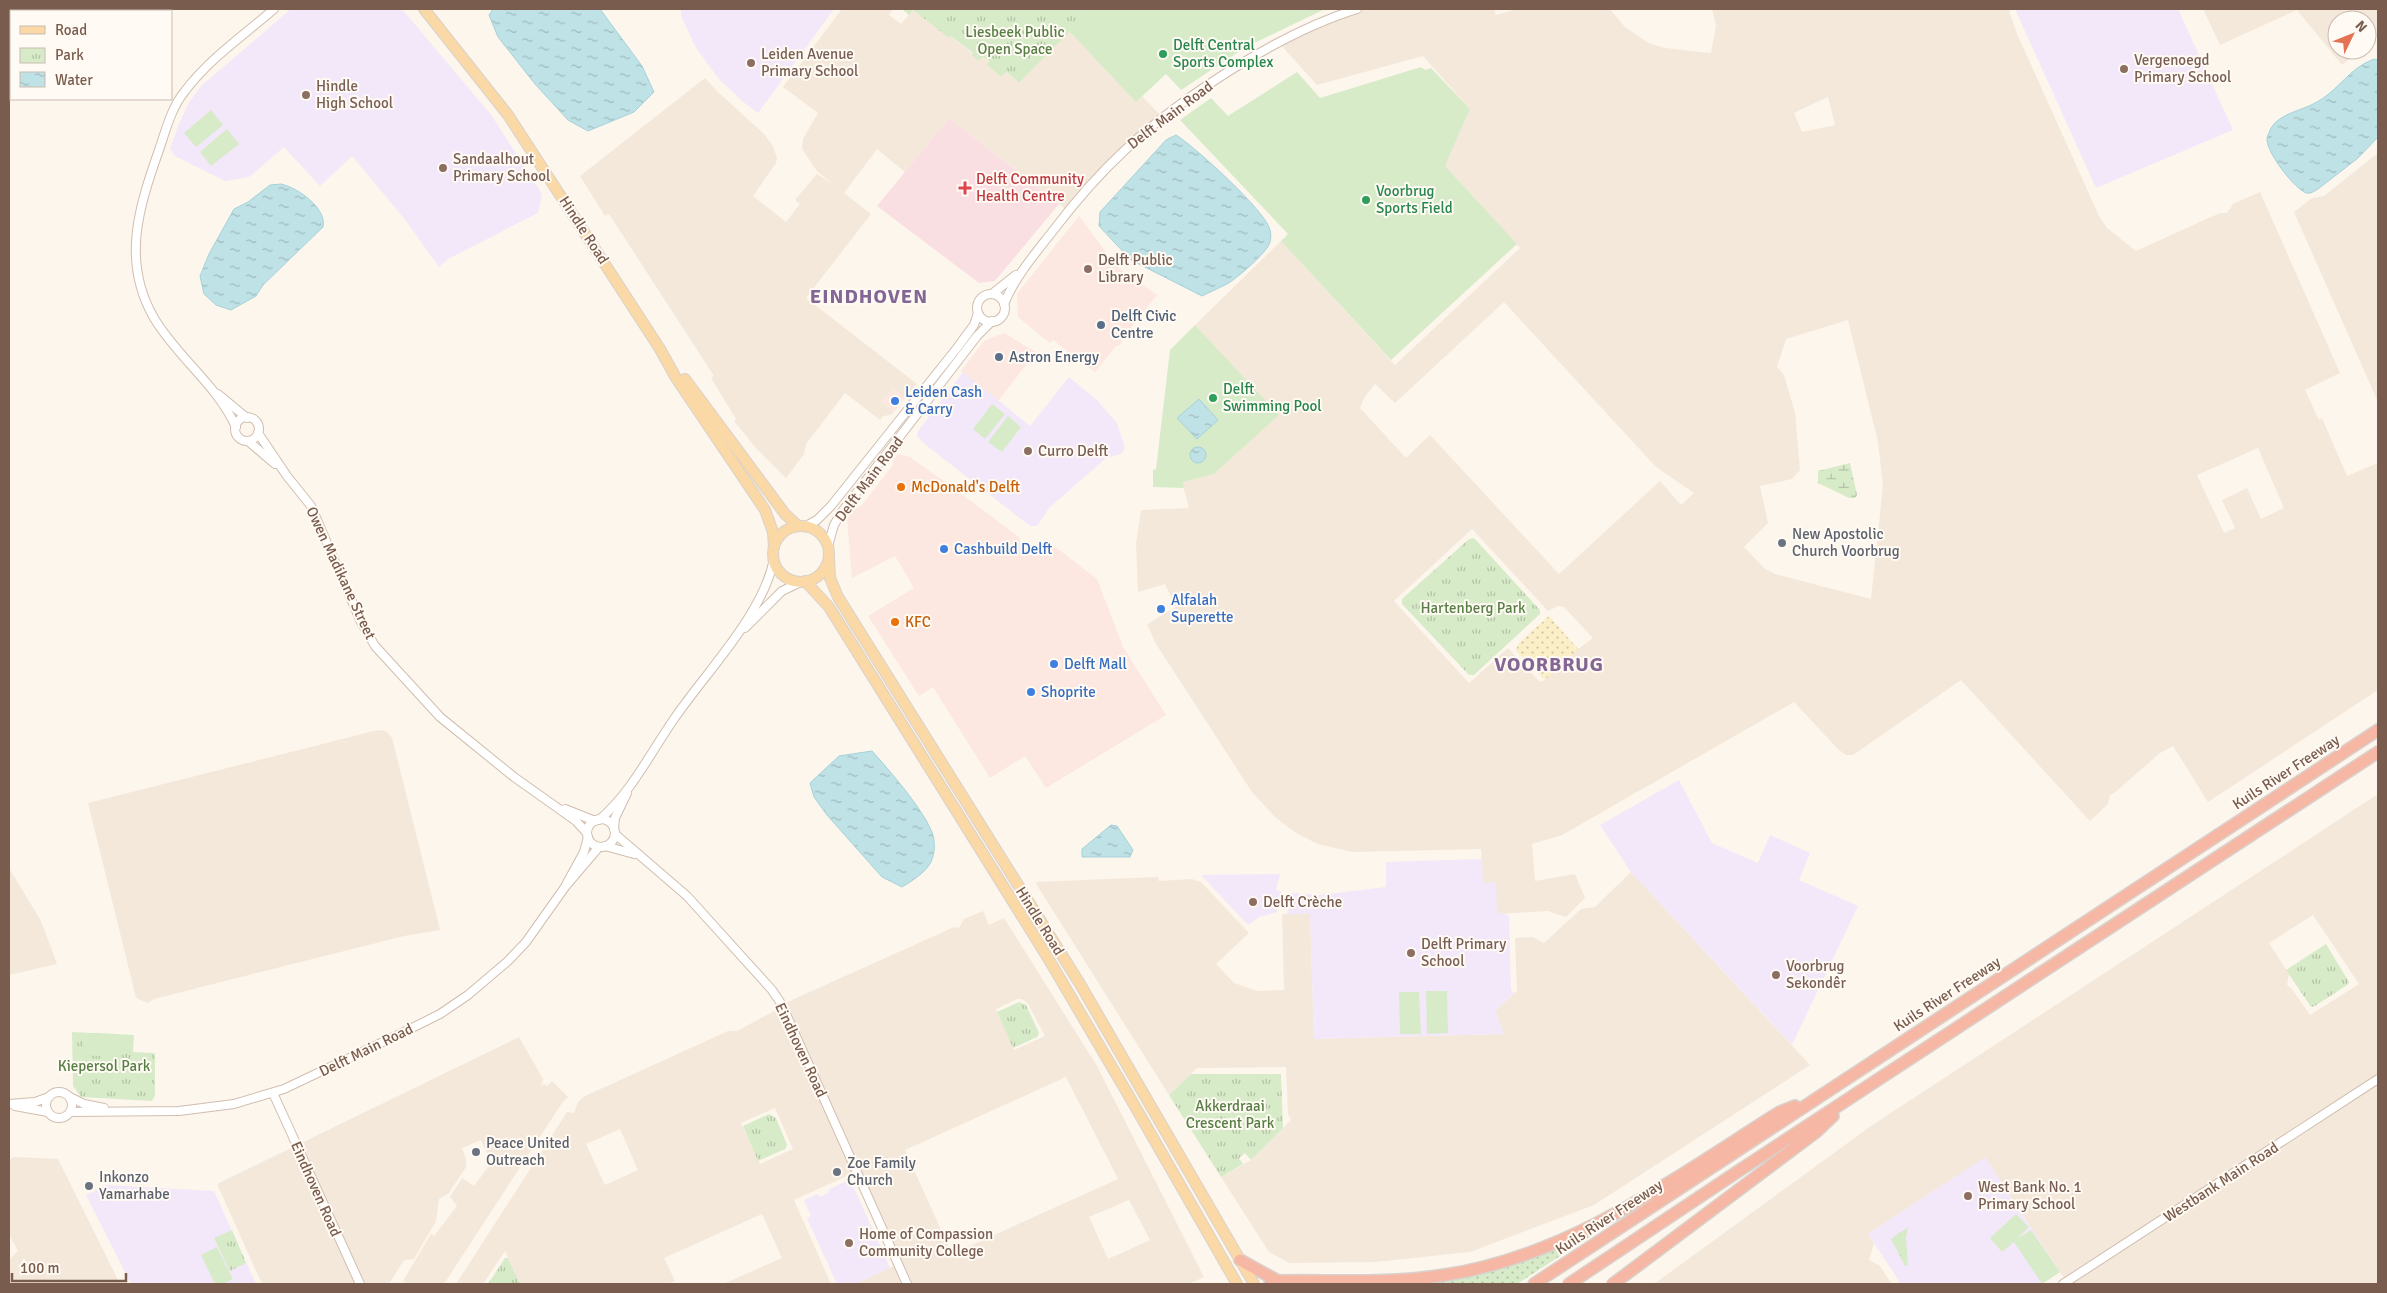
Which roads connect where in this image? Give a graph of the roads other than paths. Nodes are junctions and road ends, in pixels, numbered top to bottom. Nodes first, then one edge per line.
1 (274, 9) edge
2 (419, 9) edge
3 (424, 9) edge
4 (1356, 9) edge
5 (449, 42) junction
6 (1022, 270) junction
7 (992, 294) junction
8 (1004, 304) junction
9 (978, 313) junction
10 (992, 322) junction
11 (660, 349) junction
12 (214, 392) junction
13 (247, 418) junction
14 (236, 427) junction
15 (258, 433) junction
16 (248, 441) junction
17 (287, 476) junction
18 (802, 526) junction
19 (828, 546) junction
20 (774, 547) junction
21 (774, 559) junction
22 (829, 559) junction
23 (803, 582) junction
24 (738, 634) junction
25 (2378, 730) edge
26 (2378, 752) edge
27 (634, 778) junction
28 (556, 806) junction
29 (597, 820) junction
30 (614, 832) junction
31 (588, 835) junction
32 (602, 846) junction
33 (638, 856) junction
34 (565, 887) junction
35 (2378, 1079) edge
36 (273, 1093) junction
37 (1824, 1093) junction
38 (48, 1097) junction
39 (70, 1097) junction
40 (1850, 1098) junction
41 (9, 1104) edge
42 (115, 1110) junction
43 (48, 1112) junction
44 (70, 1112) junction
45 (1240, 1260) junction
46 (1274, 1283) edge
47 (360, 1284) edge
48 (908, 1284) edge
49 (1237, 1284) edge
50 (1254, 1284) edge
51 (1534, 1284) edge
52 (1569, 1284) edge
53 (1613, 1284) edge
54 (2063, 1284) edge

1 - 12 street
2 - 5 main road, Hindle Road
3 - 5 main road, Hindle Road
4 - 6 street, Delft Main Road
5 - 11 main road, Hindle Road
6 - 7 street, Delft Main Road
6 - 8 street, Delft Main Road
7 - 8 street
7 - 9 street
8 - 10 street
9 - 10 street
9 - 18 street, Delft Main Road
10 - 19 street, Delft Main Road
11 - 18 main road, Hindle Road
11 - 20 main road, Hindle Road
12 - 13 street
12 - 14 street
13 - 14 street
13 - 15 street
14 - 16 street
15 - 16 street
15 - 17 street, Owen Madikane Street
16 - 17 street, Owen Madikane Street
17 - 28 street, Owen Madikane Street
18 - 19 main road
18 - 20 main road
19 - 22 main road
20 - 21 main road
21 - 23 main road
21 - 24 street
22 - 23 main road
22 - 45 main road, Hindle Road
23 - 24 street
23 - 49 main road, Hindle Road
24 - 27 street
25 - 37 highway, Kuils River Freeway
26 - 40 highway
27 - 29 street
27 - 30 street
28 - 29 street, Owen Madikane Street
28 - 31 street, Owen Madikane Street
29 - 30 street
29 - 31 street
30 - 32 street
30 - 33 street, Eindhoven Road
31 - 32 street
31 - 34 street, Delft Main Road
32 - 33 street, Eindhoven Road
32 - 34 street, Delft Main Road
33 - 48 street, Eindhoven Road
34 - 36 street, Delft Main Road
35 - 54 street, Westbank Main Road
36 - 42 street, Delft Main Road
36 - 47 street, Eindhoven Road
37 - 46 highway
37 - 51 highway, Kuils River Freeway
38 - 39 street
38 - 41 street
38 - 43 street
39 - 42 street, Delft Main Road
39 - 44 street
40 - 52 highway
40 - 53 highway
41 - 43 street
42 - 44 street, Delft Main Road
43 - 44 street
45 - 46 highway
45 - 50 main road, Hindle Road

